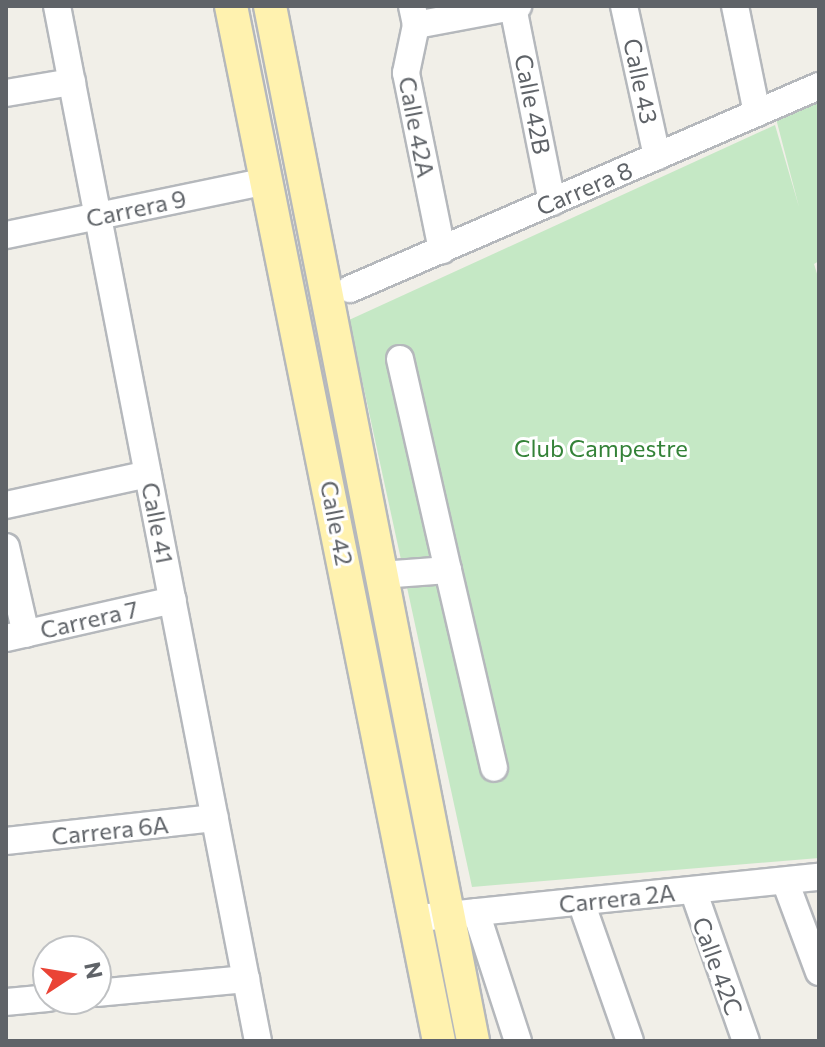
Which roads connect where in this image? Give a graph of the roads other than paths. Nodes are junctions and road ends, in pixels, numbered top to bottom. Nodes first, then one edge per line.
1 (57, 6) edge
2 (231, 6) edge
3 (270, 6) edge
4 (516, 6) edge
5 (624, 6) edge
6 (735, 6) edge
7 (414, 16) edge
8 (72, 82) junction
9 (819, 86) edge
10 (6, 93) edge
11 (757, 113) junction
12 (657, 156) junction
13 (266, 181) junction
14 (552, 202) junction
15 (98, 216) junction
16 (6, 235) edge
17 (442, 250) junction
18 (350, 289) dead end
19 (400, 359) dead end
20 (148, 474) junction
21 (6, 505) edge
22 (6, 547) edge
23 (448, 570) junction
24 (381, 575) junction
25 (173, 600) junction
26 (16, 636) edge
27 (494, 768) dead end
28 (215, 818) junction
29 (6, 841) edge
30 (819, 877) edge
31 (785, 881) junction
32 (693, 890) junction
33 (581, 902) junction
34 (462, 914) junction
35 (414, 919) junction
36 (819, 972) edge
37 (246, 979) junction
38 (112, 992) edge
39 (32, 1000) edge
40 (6, 1002) edge
41 (258, 1041) edge
42 (439, 1041) edge
43 (473, 1041) edge
44 (518, 1041) edge
45 (630, 1041) edge
46 (746, 1041) edge

1 - 8 street, Calle 41
2 - 13 main road, Calle 42
3 - 24 main road, Calle 42
4 - 7 street
4 - 14 street, Calle 42B
5 - 12 street, Calle 43
6 - 11 street
7 - 17 street, Calle 42A
8 - 10 street
8 - 15 street, Calle 41
9 - 11 street, Carrera 8
11 - 12 street, Carrera 8
12 - 14 street, Carrera 8
13 - 15 street, Carrera 9
13 - 35 main road, Calle 42
14 - 17 street, Carrera 8
15 - 16 street, Carrera 9
15 - 20 street, Calle 41
17 - 18 street, Carrera 8
19 - 23 street
20 - 21 street
20 - 25 street, Calle 41
22 - 26 street
23 - 24 street
23 - 27 street
24 - 34 main road, Calle 42
25 - 26 street, Carrera 7
25 - 28 street, Calle 41
28 - 29 street, Carrera 6A
28 - 37 street, Calle 41
30 - 31 street, Carrera 2A
31 - 32 street, Carrera 2A
31 - 36 street
32 - 33 street, Carrera 2A
32 - 46 street, Calle 42C
33 - 34 street, Carrera 2A
33 - 45 street
34 - 35 street, Carrera 2A
34 - 43 main road, Calle 42
34 - 44 street
35 - 42 main road, Calle 42
37 - 38 street
37 - 41 street, Calle 41
39 - 40 street

